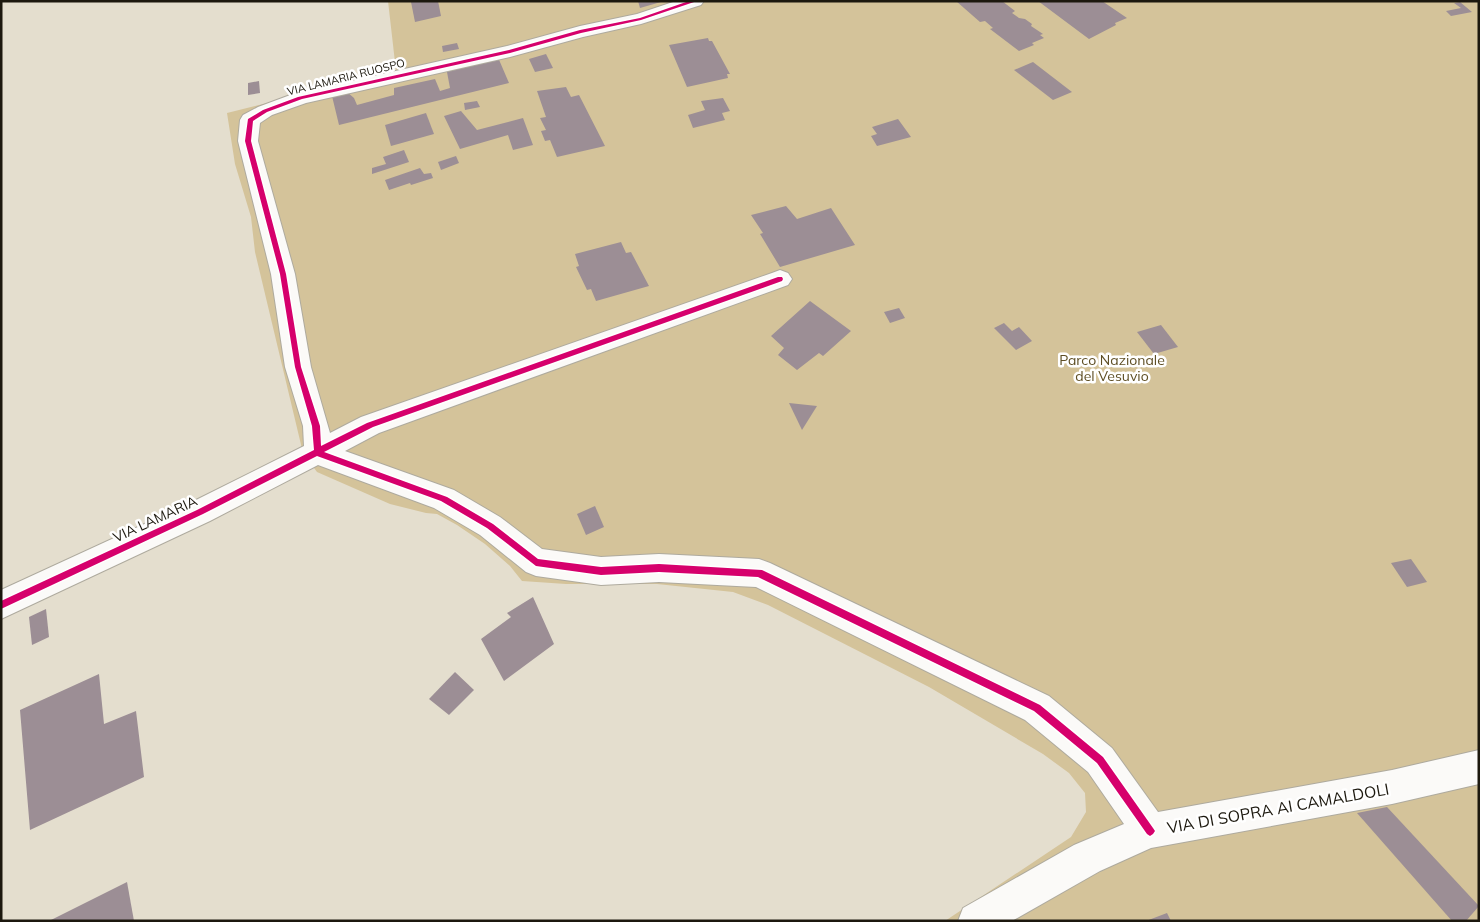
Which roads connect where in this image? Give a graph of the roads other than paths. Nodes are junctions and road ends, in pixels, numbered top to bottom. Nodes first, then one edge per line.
1 (695, 1) edge
2 (780, 279) dead end
3 (318, 454) junction
4 (1, 605) edge
5 (1479, 767) edge
6 (1150, 831) junction
7 (976, 921) edge

1 - 3 street, VIA LAMARIA RUOSPO
2 - 3 street, VIA LAMARIA
3 - 4 street, VIA LAMARIA
3 - 6 street
5 - 6 street, VIA DI SOPRA AI CAMALDOLI
6 - 7 street, VIA DI SOPRA AI CAMALDOLI

